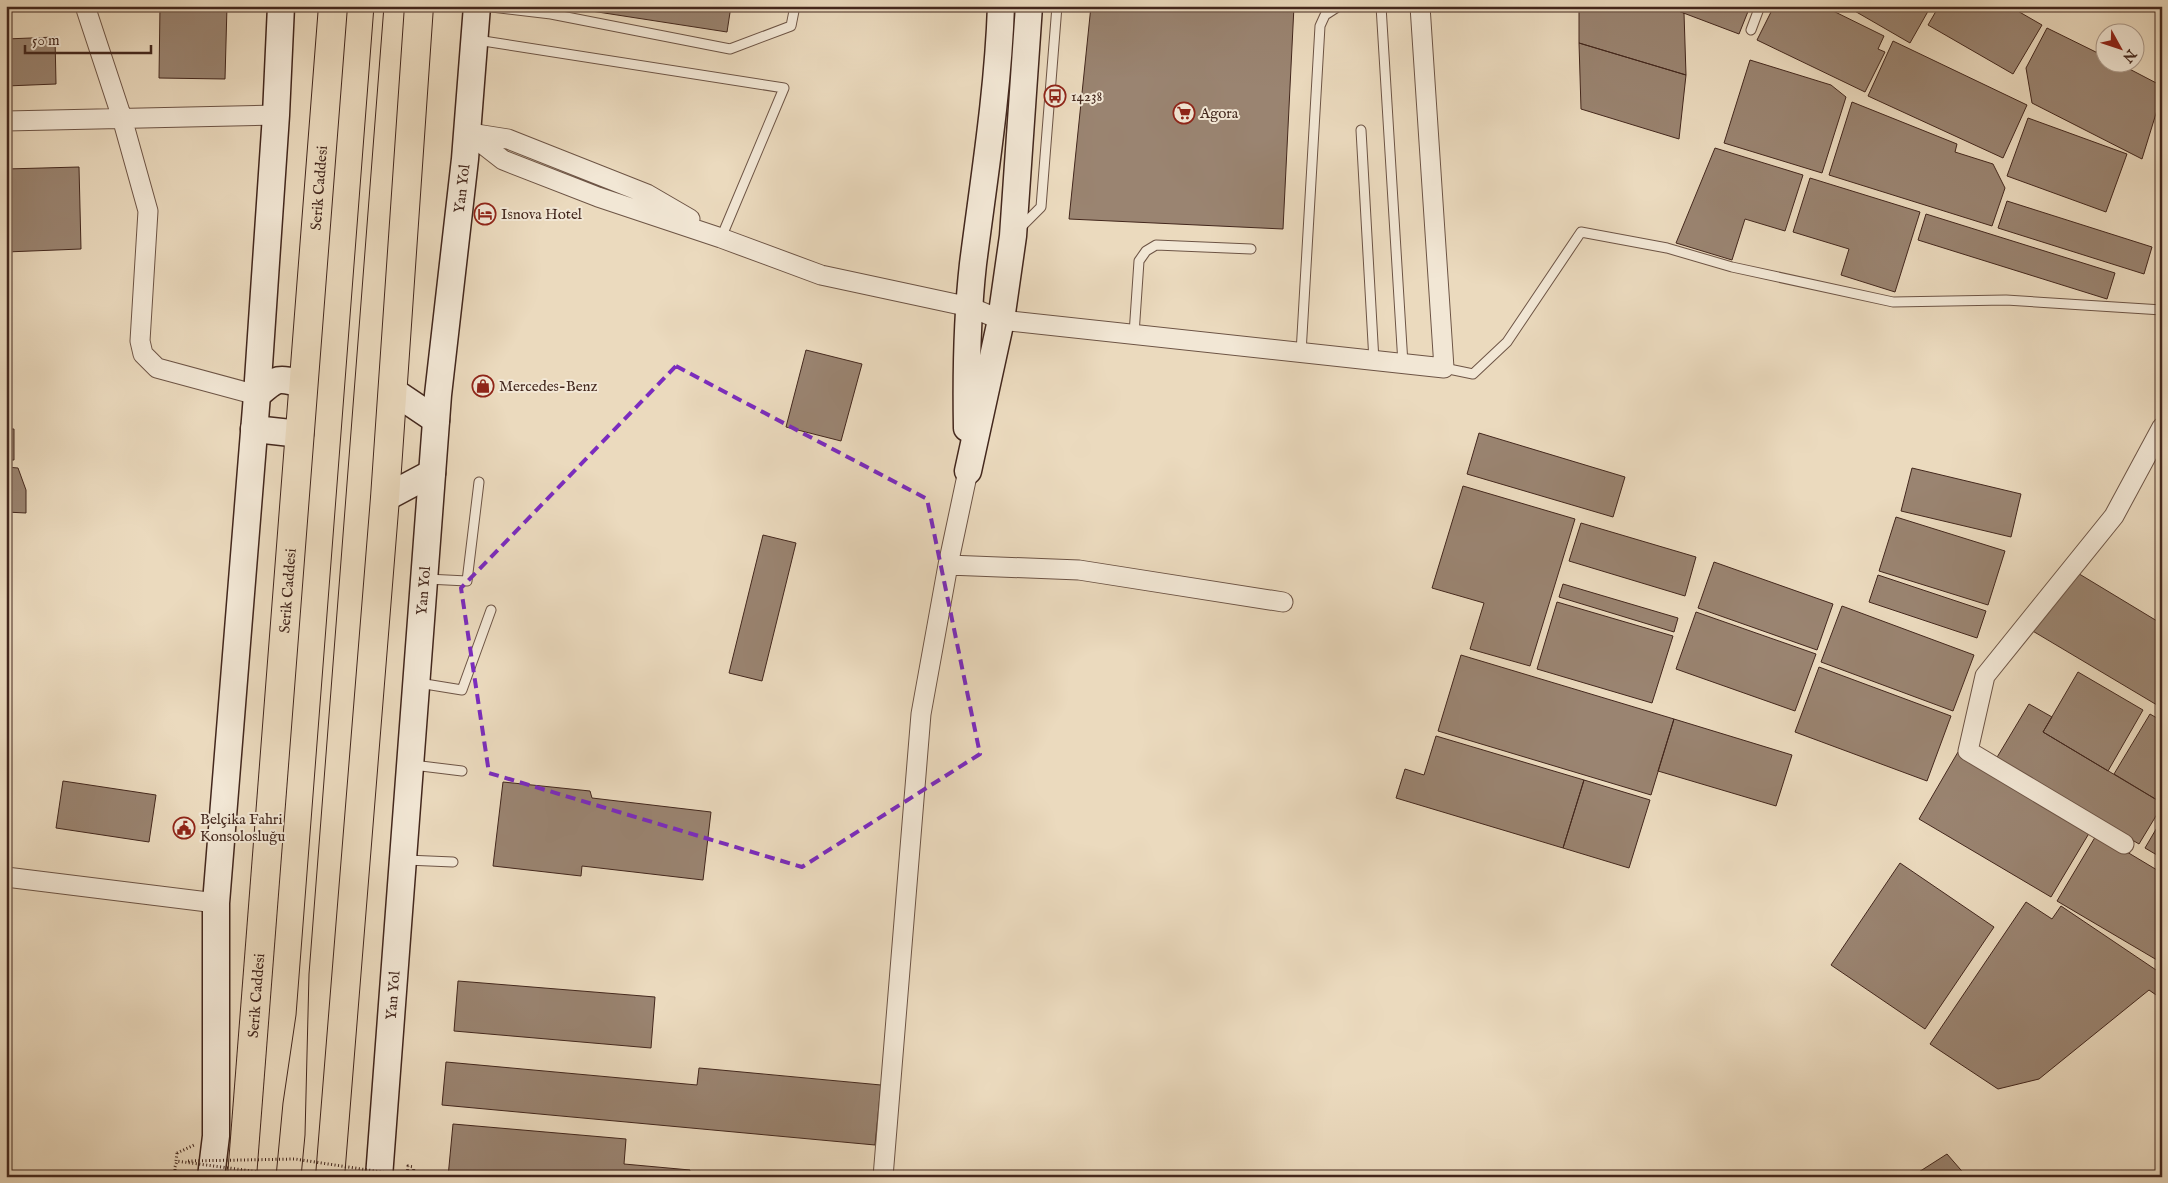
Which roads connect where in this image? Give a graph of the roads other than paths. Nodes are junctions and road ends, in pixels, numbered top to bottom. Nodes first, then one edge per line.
1 (85, 6) edge
2 (281, 6) edge
3 (333, 6) edge
4 (419, 6) edge
5 (477, 6) edge
6 (483, 6) edge
7 (795, 6) edge
8 (1001, 6) edge
9 (1029, 6) edge
10 (1057, 6) edge
11 (1339, 6) edge
12 (1381, 6) edge
13 (1420, 6) edge
14 (1760, 6) edge
15 (2157, 6) edge
16 (2162, 10) edge
17 (1751, 30) dead end
18 (475, 39) junction
19 (276, 115) junction
20 (122, 118) junction
21 (6, 121) edge
22 (1361, 130) dead end
23 (467, 132) junction
24 (1013, 236) junction
25 (721, 238) junction
26 (1251, 249) dead end
27 (970, 307) junction
28 (2162, 310) edge
29 (1001, 320) junction
30 (1134, 334) junction
31 (1301, 353) junction
32 (1374, 361) junction
33 (1403, 364) junction
34 (1444, 368) junction
35 (303, 384) junction
36 (393, 391) junction
37 (257, 395) junction
38 (436, 420) junction
39 (2162, 427) edge
40 (254, 429) junction
41 (300, 434) junction
42 (968, 471) junction
43 (432, 473) junction
44 (479, 482) dead end
45 (385, 498) junction
46 (948, 565) junction
47 (425, 579) junction
48 (1283, 602) dead end
49 (491, 610) dead end
50 (417, 683) junction
51 (411, 764) junction
52 (462, 771) dead end
53 (2124, 844) dead end
54 (403, 860) junction
55 (453, 862) dead end
56 (6, 876) edge
57 (216, 903) junction
58 (211, 1177) edge
59 (242, 1177) edge
60 (330, 1177) edge
61 (379, 1177) edge
62 (884, 1177) edge

1 - 20 street
2 - 19 street
3 - 35 highway, Serik Caddesi
4 - 36 highway
5 - 18 street, Yan Yol
6 - 7 lane
8 - 27 street
9 - 24 street
10 - 24 lane
11 - 31 lane
12 - 33 lane
13 - 34 street
14 - 17 lane
15 - 16 lane
18 - 23 street, Yan Yol
18 - 25 lane
19 - 20 street
19 - 37 street
20 - 21 street
20 - 37 street
22 - 32 lane
23 - 25 street
23 - 38 street, Yan Yol
24 - 29 street
25 - 27 street
26 - 30 lane
27 - 29 street
27 - 42 street
28 - 34 lane
29 - 30 street
29 - 42 street
30 - 31 street
31 - 32 street
32 - 33 street
33 - 34 street
35 - 37 street
35 - 41 highway, Serik Caddesi
36 - 38 street
36 - 45 highway
37 - 40 street
38 - 43 street, Yan Yol
39 - 53 street
40 - 41 street
40 - 57 street
41 - 59 highway, Serik Caddesi
42 - 46 street
43 - 45 street
43 - 47 street, Yan Yol
44 - 47 lane
45 - 60 highway
46 - 48 street
46 - 62 street
47 - 50 street, Yan Yol
49 - 50 lane
50 - 51 street, Yan Yol
51 - 52 lane
51 - 54 street, Yan Yol
54 - 55 lane
54 - 61 street, Yan Yol
56 - 57 street
57 - 58 street

